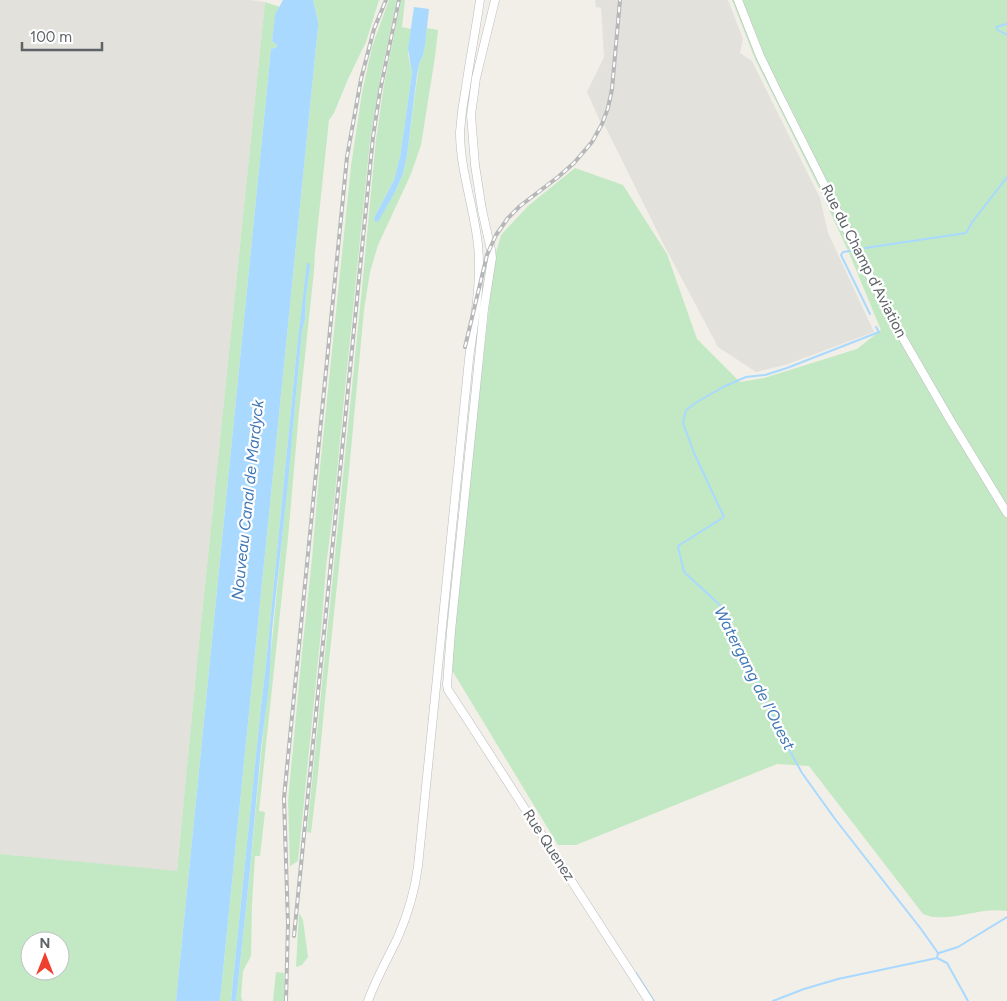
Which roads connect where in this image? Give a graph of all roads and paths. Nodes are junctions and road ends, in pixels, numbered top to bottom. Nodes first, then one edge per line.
1 (480, 0) edge
2 (495, 0) edge
3 (738, 0) edge
4 (1007, 513) edge
5 (368, 1001) edge
6 (649, 1001) edge

1 - 5 street
2 - 6 street, Rue Quenez
3 - 4 street, Rue du Champ d'Aviation

